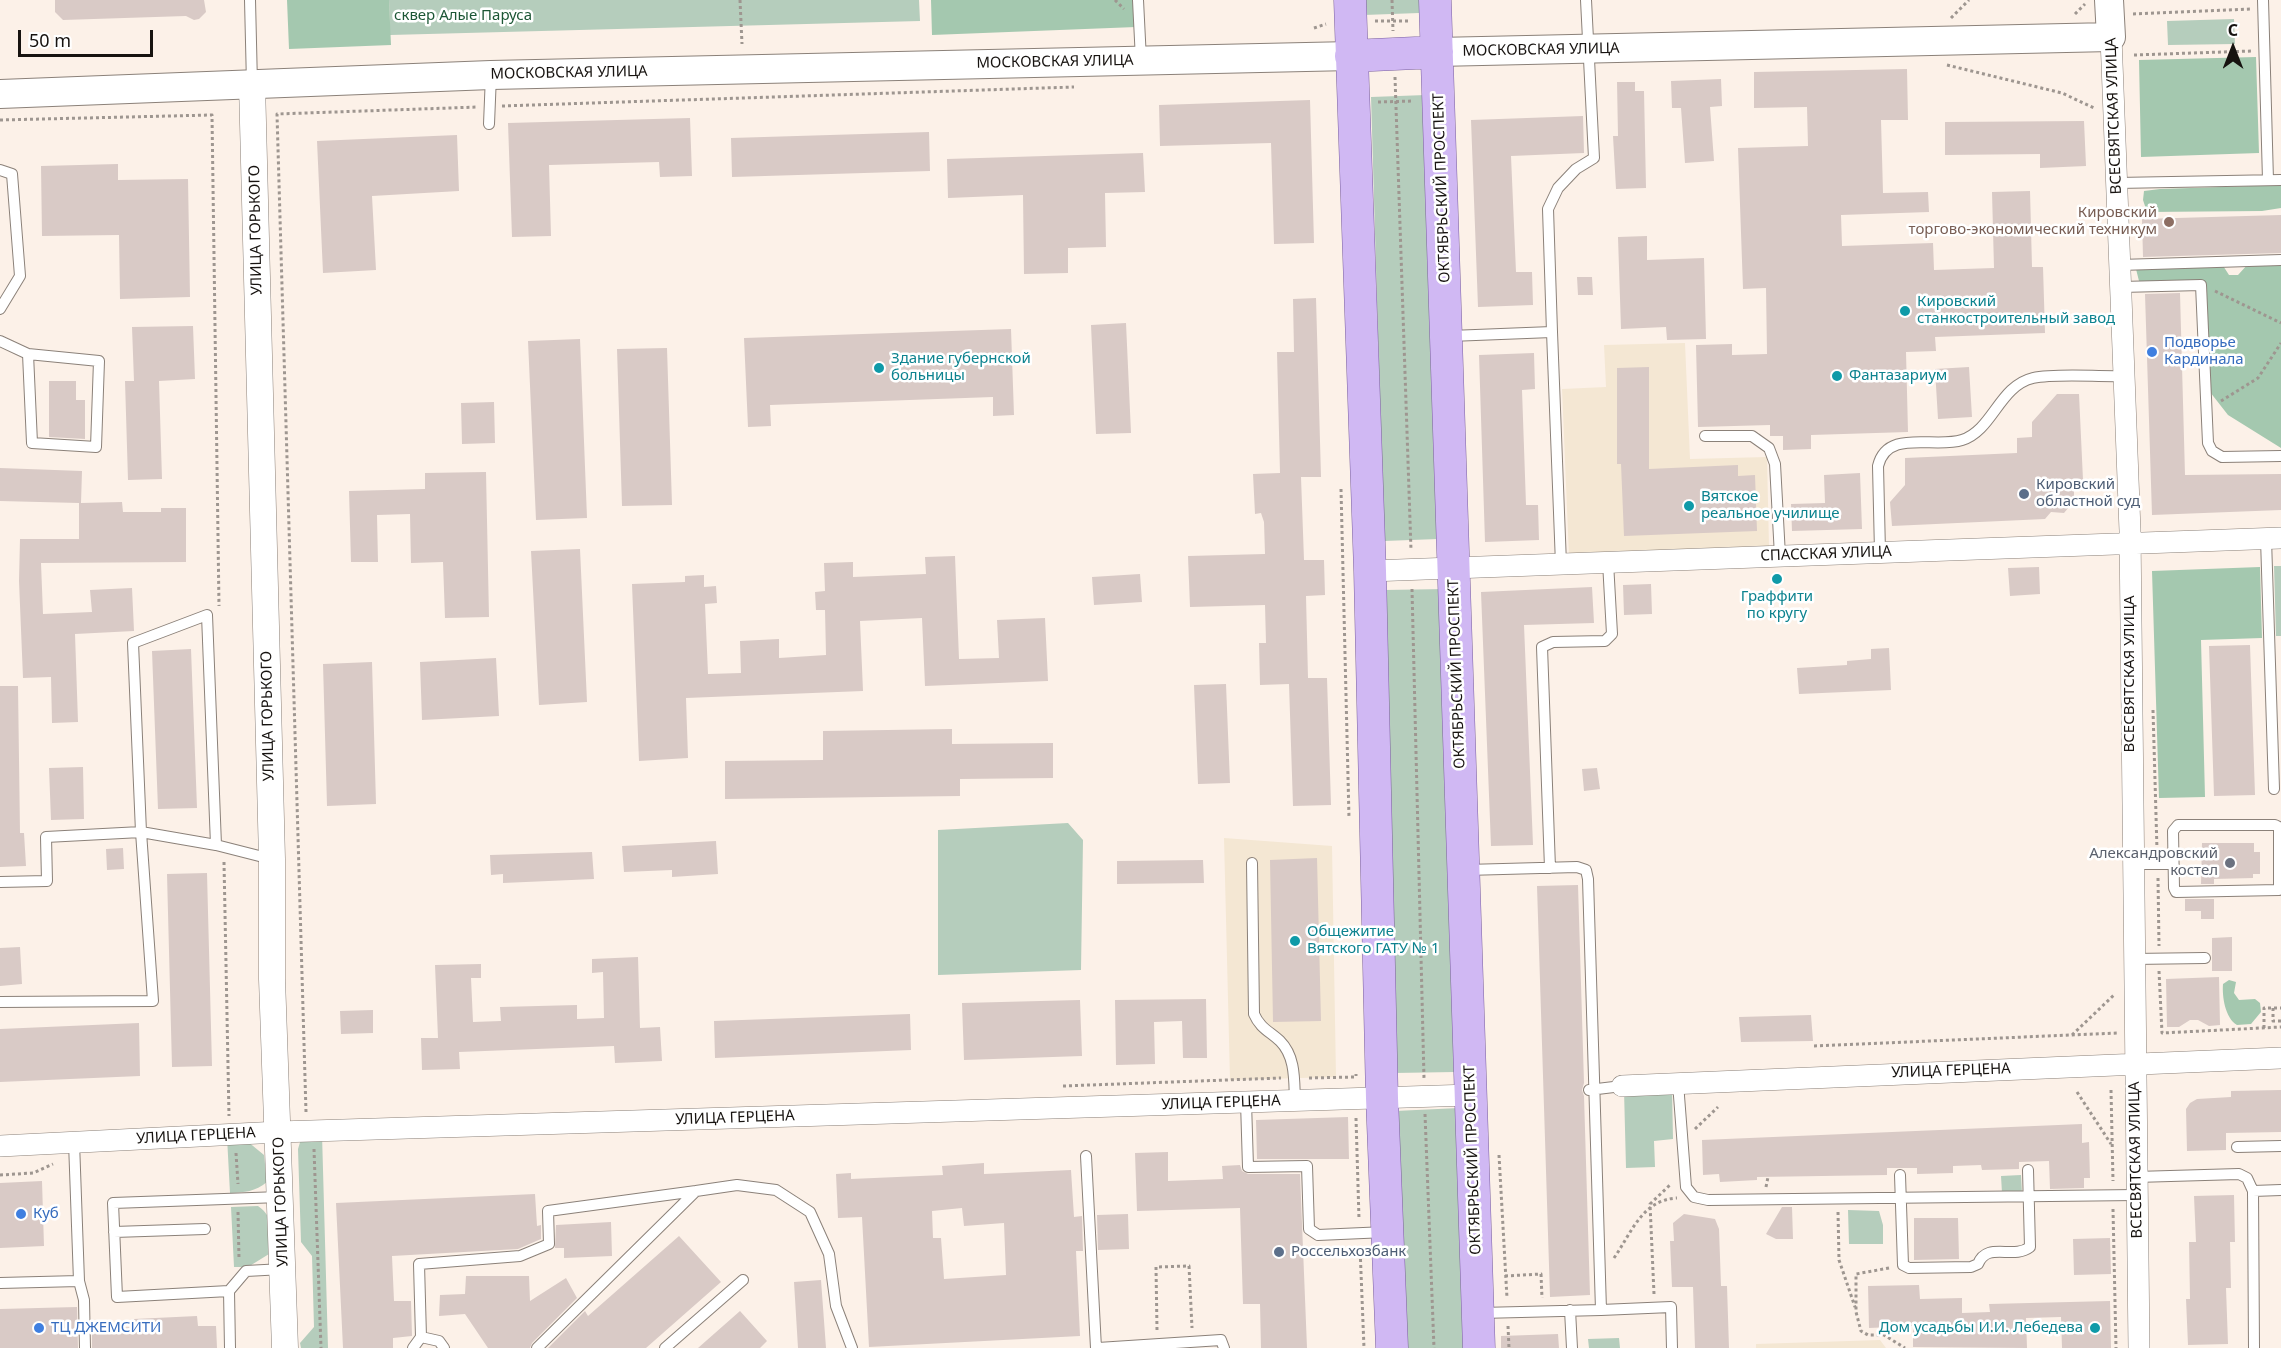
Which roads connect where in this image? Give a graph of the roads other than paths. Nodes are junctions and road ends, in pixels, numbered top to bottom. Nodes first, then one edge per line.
1 (250, 0) edge
2 (1138, 0) edge
3 (1435, 0) edge
4 (1586, 0) edge
5 (2263, 4) edge
6 (2121, 7) edge
7 (1348, 14) edge
8 (2110, 37) junction
9 (1588, 49) junction
10 (1437, 52) junction
11 (1352, 56) junction
12 (1142, 60) junction
13 (491, 75) junction
14 (252, 84) junction
15 (0, 94) edge
16 (489, 124) dead end
17 (0, 170) edge
18 (2268, 180) junction
19 (2281, 180) edge
20 (2117, 183) junction
21 (2281, 260) edge
22 (2201, 262) junction
23 (2120, 265) junction
24 (2201, 285) junction
25 (2121, 287) junction
26 (0, 309) edge
27 (1552, 332) junction
28 (1446, 336) junction
29 (0, 340) edge
30 (28, 354) junction
31 (2124, 376) junction
32 (1705, 436) dead end
33 (2281, 456) edge
34 (2273, 539) edge
35 (2130, 543) junction
36 (1880, 552) junction
37 (1780, 556) junction
38 (1608, 562) junction
39 (1561, 564) junction
40 (1454, 568) junction
41 (1370, 571) junction
42 (2274, 789) dead end
43 (141, 832) junction
44 (220, 846) junction
45 (272, 859) junction
46 (1252, 863) dead end
47 (2132, 864) junction
48 (2173, 864) junction
49 (1550, 868) junction
50 (1464, 870) junction
51 (0, 882) edge
52 (2205, 958) dead end
53 (2133, 959) junction
54 (0, 1002) edge
55 (2281, 1058) edge
56 (2134, 1063) junction
57 (1678, 1083) junction
58 (1622, 1086) joint
59 (1591, 1090) junction
60 (1471, 1095) junction
61 (1382, 1098) junction
62 (1295, 1101) junction
63 (1246, 1102) junction
64 (279, 1132) junction
65 (0, 1146) edge
66 (2281, 1146) edge
67 (2237, 1147) dead end
68 (75, 1151) junction
69 (1086, 1156) dead end
70 (2028, 1170) dead end
71 (1900, 1175) dead end
72 (2136, 1186) junction
73 (2281, 1190) edge
74 (696, 1191) junction
75 (2253, 1191) junction
76 (280, 1197) junction
77 (2028, 1197) junction
78 (1900, 1198) junction
79 (205, 1228) dead end
80 (114, 1232) junction
81 (1387, 1232) junction
82 (283, 1269) junction
83 (743, 1280) dead end
84 (79, 1281) junction
85 (0, 1282) edge
86 (229, 1291) junction
87 (1601, 1310) junction
88 (1570, 1311) junction
89 (1478, 1314) junction
90 (421, 1337) junction
91 (86, 1348) edge
92 (230, 1348) edge
93 (285, 1348) edge
94 (413, 1348) edge
95 (444, 1348) edge
96 (537, 1348) edge
97 (665, 1348) edge
98 (852, 1348) edge
99 (1097, 1348) edge
100 (1224, 1348) edge
101 (1392, 1348) edge
102 (1479, 1348) edge
103 (1572, 1348) edge
104 (1672, 1348) edge
105 (2139, 1348) edge
106 (2254, 1348) edge

1 - 14 lane
2 - 12 lane
3 - 10 main road, ОКТЯБРЬСКИЙ ПРОСПЕКТ
4 - 9 lane
5 - 18 lane
6 - 8 main road, ВСЕСВЯТСКАЯ УЛИЦА
7 - 11 main road
8 - 9 main road, МОСКОВСКАЯ УЛИЦА
8 - 20 street, ВСЕСВЯТСКАЯ УЛИЦА
9 - 10 main road, МОСКОВСКАЯ УЛИЦА
9 - 27 lane
10 - 11 main road, МОСКОВСКАЯ УЛИЦА
10 - 28 main road, ОКТЯБРЬСКИЙ ПРОСПЕКТ
11 - 12 main road, МОСКОВСКАЯ УЛИЦА
11 - 41 main road
12 - 13 main road, МОСКОВСКАЯ УЛИЦА
13 - 14 main road, МОСКОВСКАЯ УЛИЦА
13 - 16 lane
14 - 15 main road, МОСКОВСКАЯ УЛИЦА
14 - 45 street, УЛИЦА ГОРЬКОГО
17 - 26 lane
18 - 19 lane
18 - 20 lane
20 - 23 street, ВСЕСВЯТСКАЯ УЛИЦА
21 - 22 lane
22 - 23 lane
22 - 24 lane
23 - 25 street, ВСЕСВЯТСКАЯ УЛИЦА
24 - 25 lane
24 - 33 lane
25 - 31 street, ВСЕСВЯТСКАЯ УЛИЦА
27 - 28 lane
27 - 39 lane
28 - 40 main road, ОКТЯБРЬСКИЙ ПРОСПЕКТ
29 - 30 lane
30 - 30 lane
31 - 35 street, ВСЕСВЯТСКАЯ УЛИЦА
31 - 36 lane
32 - 37 lane
34 - 35 street, СПАССКАЯ УЛИЦА
34 - 42 lane
35 - 36 street, СПАССКАЯ УЛИЦА
35 - 47 street, ВСЕСВЯТСКАЯ УЛИЦА
36 - 37 street, СПАССКАЯ УЛИЦА
37 - 38 street, СПАССКАЯ УЛИЦА
38 - 39 street, СПАССКАЯ УЛИЦА
38 - 49 lane
39 - 40 street, СПАССКАЯ УЛИЦА
40 - 41 street, СПАССКАЯ УЛИЦА
40 - 50 main road, ОКТЯБРЬСКИЙ ПРОСПЕКТ
41 - 61 main road
43 - 44 lane
43 - 44 lane
43 - 51 lane
43 - 54 lane
44 - 45 lane
45 - 64 street, УЛИЦА ГОРЬКОГО
46 - 62 lane
47 - 48 lane
47 - 53 street, ВСЕСВЯТСКАЯ УЛИЦА
48 - 48 lane
49 - 50 lane
49 - 59 lane
50 - 60 main road, ОКТЯБРЬСКИЙ ПРОСПЕКТ
52 - 53 lane
53 - 56 street, ВСЕСВЯТСКАЯ УЛИЦА
55 - 56 street, УЛИЦА ГЕРЦЕНА
56 - 57 street, УЛИЦА ГЕРЦЕНА
56 - 72 street, ВСЕСВЯТСКАЯ УЛИЦА
57 - 58 street, УЛИЦА ГЕРЦЕНА
57 - 78 lane
58 - 59 lane
59 - 87 lane
60 - 61 street, УЛИЦА ГЕРЦЕНА
60 - 89 main road, ОКТЯБРЬСКИЙ ПРОСПЕКТ
61 - 62 street, УЛИЦА ГЕРЦЕНА
61 - 81 main road
62 - 63 street, УЛИЦА ГЕРЦЕНА
63 - 64 street, УЛИЦА ГЕРЦЕНА
63 - 81 lane
64 - 68 street, УЛИЦА ГЕРЦЕНА
64 - 76 street, УЛИЦА ГОРЬКОГО
65 - 68 street, УЛИЦА ГЕРЦЕНА
66 - 67 lane
68 - 84 lane
69 - 99 lane
70 - 77 lane
71 - 78 lane
72 - 75 lane
72 - 77 lane
72 - 105 street, ВСЕСВЯТСКАЯ УЛИЦА
73 - 75 lane
74 - 90 lane
74 - 96 lane
74 - 98 lane
75 - 106 lane
76 - 80 lane
76 - 82 street, УЛИЦА ГОРЬКОГО
77 - 78 lane
77 - 78 lane
79 - 80 lane
80 - 86 lane
81 - 101 main road
82 - 86 lane
82 - 93 street, УЛИЦА ГОРЬКОГО
83 - 97 lane
84 - 85 lane
84 - 91 lane
86 - 92 lane
87 - 88 lane
87 - 104 lane
88 - 89 lane
88 - 103 lane
89 - 102 main road, ОКТЯБРЬСКИЙ ПРОСПЕКТ
90 - 94 lane
90 - 95 lane
99 - 100 lane

